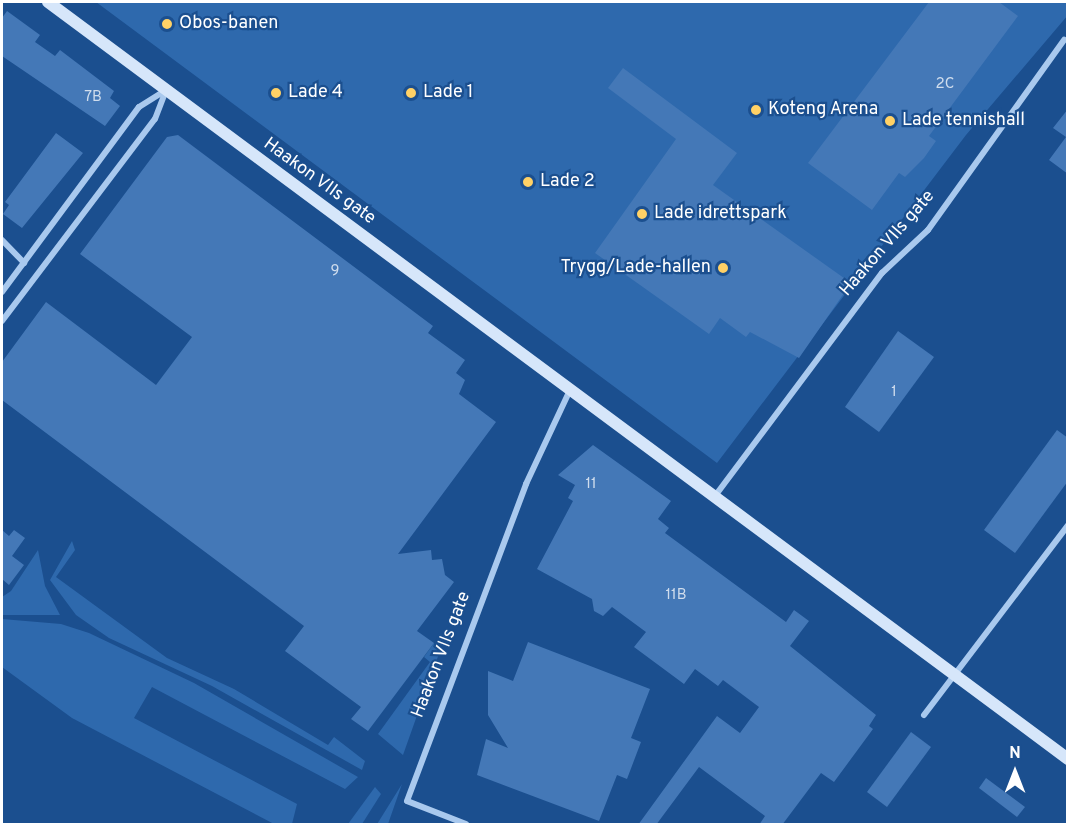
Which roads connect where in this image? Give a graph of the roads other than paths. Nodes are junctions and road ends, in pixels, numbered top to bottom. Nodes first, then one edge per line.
1 (48, 2) edge
2 (1064, 40) dead end
3 (166, 91) junction
4 (2, 240) edge
5 (24, 263) junction
6 (2, 292) edge
7 (2, 321) edge
8 (570, 390) junction
9 (714, 497) junction
10 (1068, 525) edge
11 (956, 675) junction
12 (924, 715) dead end
13 (1068, 759) edge
14 (466, 825) edge

1 - 3 main road, Haakon VIIs gate
2 - 9 street, Haakon VIIs gate
3 - 5 street
3 - 7 street
3 - 8 main road, Haakon VIIs gate
4 - 5 street
5 - 6 street
8 - 9 main road, Haakon VIIs gate
8 - 14 street, Haakon VIIs gate
9 - 11 main road, Haakon VIIs gate
10 - 11 street
11 - 12 street
11 - 13 main road, Haakon VIIs gate

